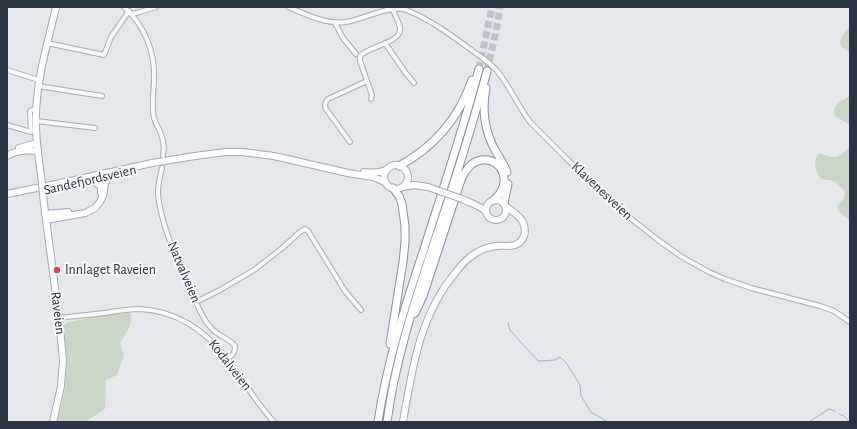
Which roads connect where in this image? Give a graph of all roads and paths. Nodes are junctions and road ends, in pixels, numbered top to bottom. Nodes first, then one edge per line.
1 (56, 7) edge
2 (124, 7) edge
3 (156, 7) edge
4 (288, 7) edge
5 (393, 9) junction
6 (130, 12) junction
7 (336, 23) junction
8 (47, 43) junction
9 (385, 43) junction
10 (356, 54) dead end
11 (7, 70) edge
12 (367, 81) junction
13 (38, 83) junction
14 (414, 83) dead end
15 (102, 96) dead end
16 (371, 99) dead end
17 (36, 108) junction
18 (36, 121) junction
19 (7, 125) edge
20 (95, 128) dead end
21 (350, 142) dead end
22 (37, 143) junction
23 (38, 151) junction
24 (7, 153) edge
25 (7, 156) edge
26 (163, 156) dead end
27 (173, 160) junction
28 (399, 166) junction
29 (321, 167) junction
30 (162, 168) dead end
31 (386, 170) junction
32 (111, 175) junction
33 (407, 176) junction
34 (91, 180) junction
35 (385, 182) junction
36 (401, 187) junction
37 (393, 188) junction
38 (428, 188) junction
39 (8, 194) edge
40 (462, 199) junction
41 (492, 201) junction
42 (505, 205) junction
43 (486, 212) junction
44 (46, 217) junction
45 (502, 219) junction
46 (522, 222) junction
47 (196, 302) junction
48 (361, 310) dead end
49 (59, 318) junction
50 (850, 322) edge
51 (227, 359) junction
52 (398, 361) junction
53 (384, 385) junction
54 (53, 422) edge
55 (274, 422) edge
56 (378, 422) edge
57 (387, 422) edge
58 (403, 422) edge

1 - 8 main road
2 - 6 street
3 - 6 street
4 - 7 street, Klavenesveien
5 - 7 street, Klavenesveien
5 - 9 street
5 - 50 street, Klavenesveien
6 - 8 street
6 - 26 street
7 - 10 street
8 - 13 main road
9 - 12 street
9 - 14 street
11 - 13 street
12 - 16 street
12 - 21 street
13 - 15 street
13 - 17 main road
17 - 18 main road
17 - 19 street
18 - 20 street
18 - 22 main road
22 - 23 main road
22 - 24 main road
23 - 25 main road
23 - 44 main road, Raveien, bridge
27 - 29 main road, Sandefjordsveien
27 - 32 main road, Sandefjordsveien
27 - 39 main road, Sandefjordsveien
28 - 31 main road
28 - 33 main road
28 - 53 highway
29 - 31 main road, Sandefjordsveien
29 - 35 main road, Sandefjordsveien
30 - 47 street, Natvalveien
31 - 35 main road
32 - 34 main road, Sandefjordsveien
32 - 44 main road
33 - 36 main road
33 - 38 main road
34 - 39 main road, Sandefjordsveien
34 - 44 main road
35 - 37 main road
36 - 37 main road
36 - 38 main road
37 - 53 highway
38 - 40 main road, bridge
40 - 41 main road
40 - 43 main road
41 - 42 main road
41 - 43 main road
41 - 52 highway
42 - 45 main road
42 - 46 main road
42 - 52 highway
43 - 45 main road
44 - 49 main road, Raveien
45 - 46 main road
46 - 58 main road
47 - 48 street
47 - 51 street, Natvalveien
49 - 51 street, Kodalveien
49 - 54 main road, Raveien
51 - 55 street, Kodalveien
52 - 57 highway
53 - 56 highway

